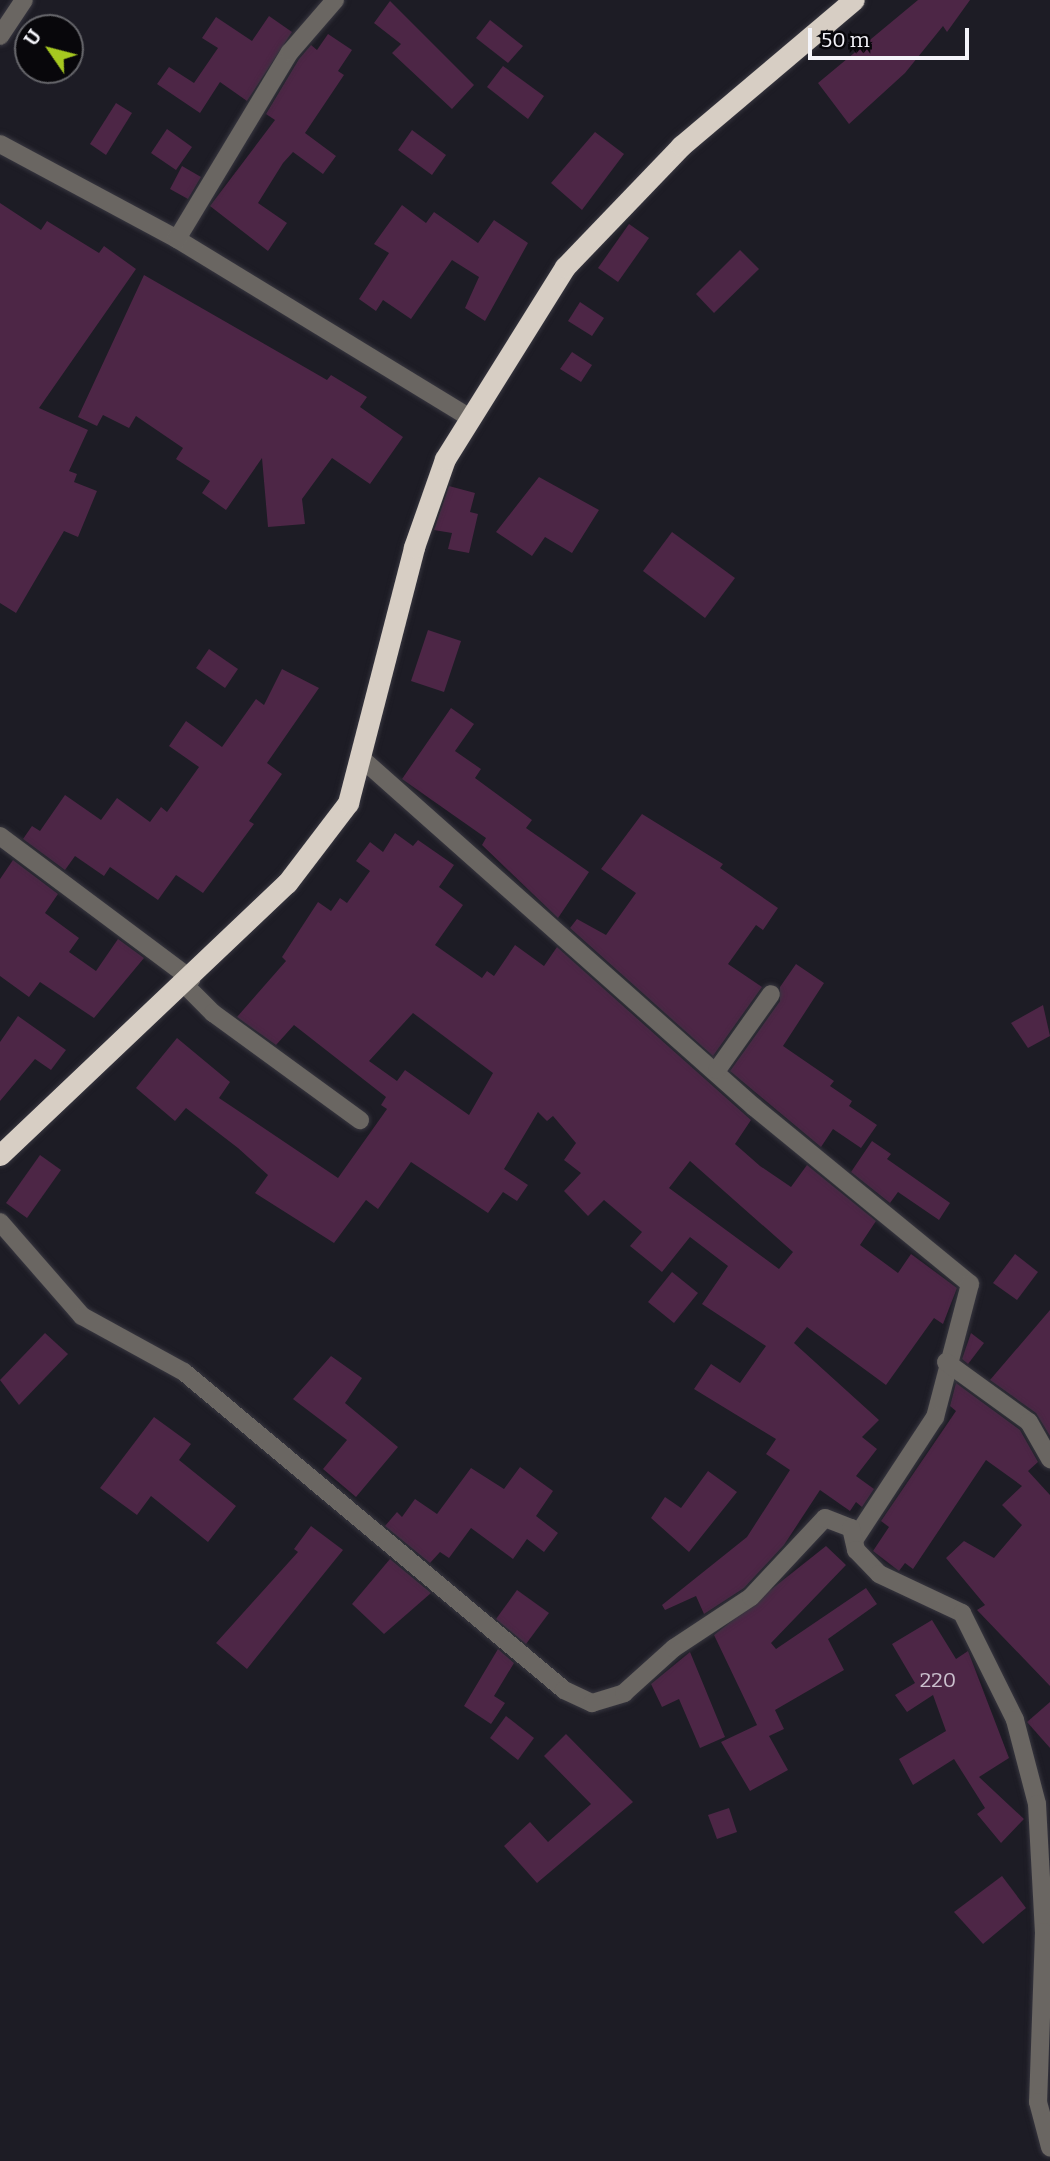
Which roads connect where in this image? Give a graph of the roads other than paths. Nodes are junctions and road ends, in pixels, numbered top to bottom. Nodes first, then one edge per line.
1 (24, 0) edge
2 (335, 0) edge
3 (854, 0) edge
4 (0, 36) edge
5 (0, 144) edge
6 (177, 239) junction
7 (469, 417) junction
8 (361, 758) junction
9 (0, 836) edge
10 (188, 982) junction
11 (771, 994) dead end
12 (717, 1070) junction
13 (360, 1120) dead end
14 (0, 1155) edge
15 (0, 1222) edge
16 (946, 1362) junction
17 (1050, 1459) edge
18 (855, 1539) junction
19 (1050, 2147) edge

1 - 4 street
2 - 6 street
3 - 7 highway
5 - 6 street
6 - 7 street
7 - 8 highway
8 - 10 highway
8 - 12 street
9 - 10 street
10 - 13 street
10 - 14 highway
11 - 12 street
12 - 16 street
15 - 18 street
16 - 17 street
16 - 18 street
18 - 19 street

